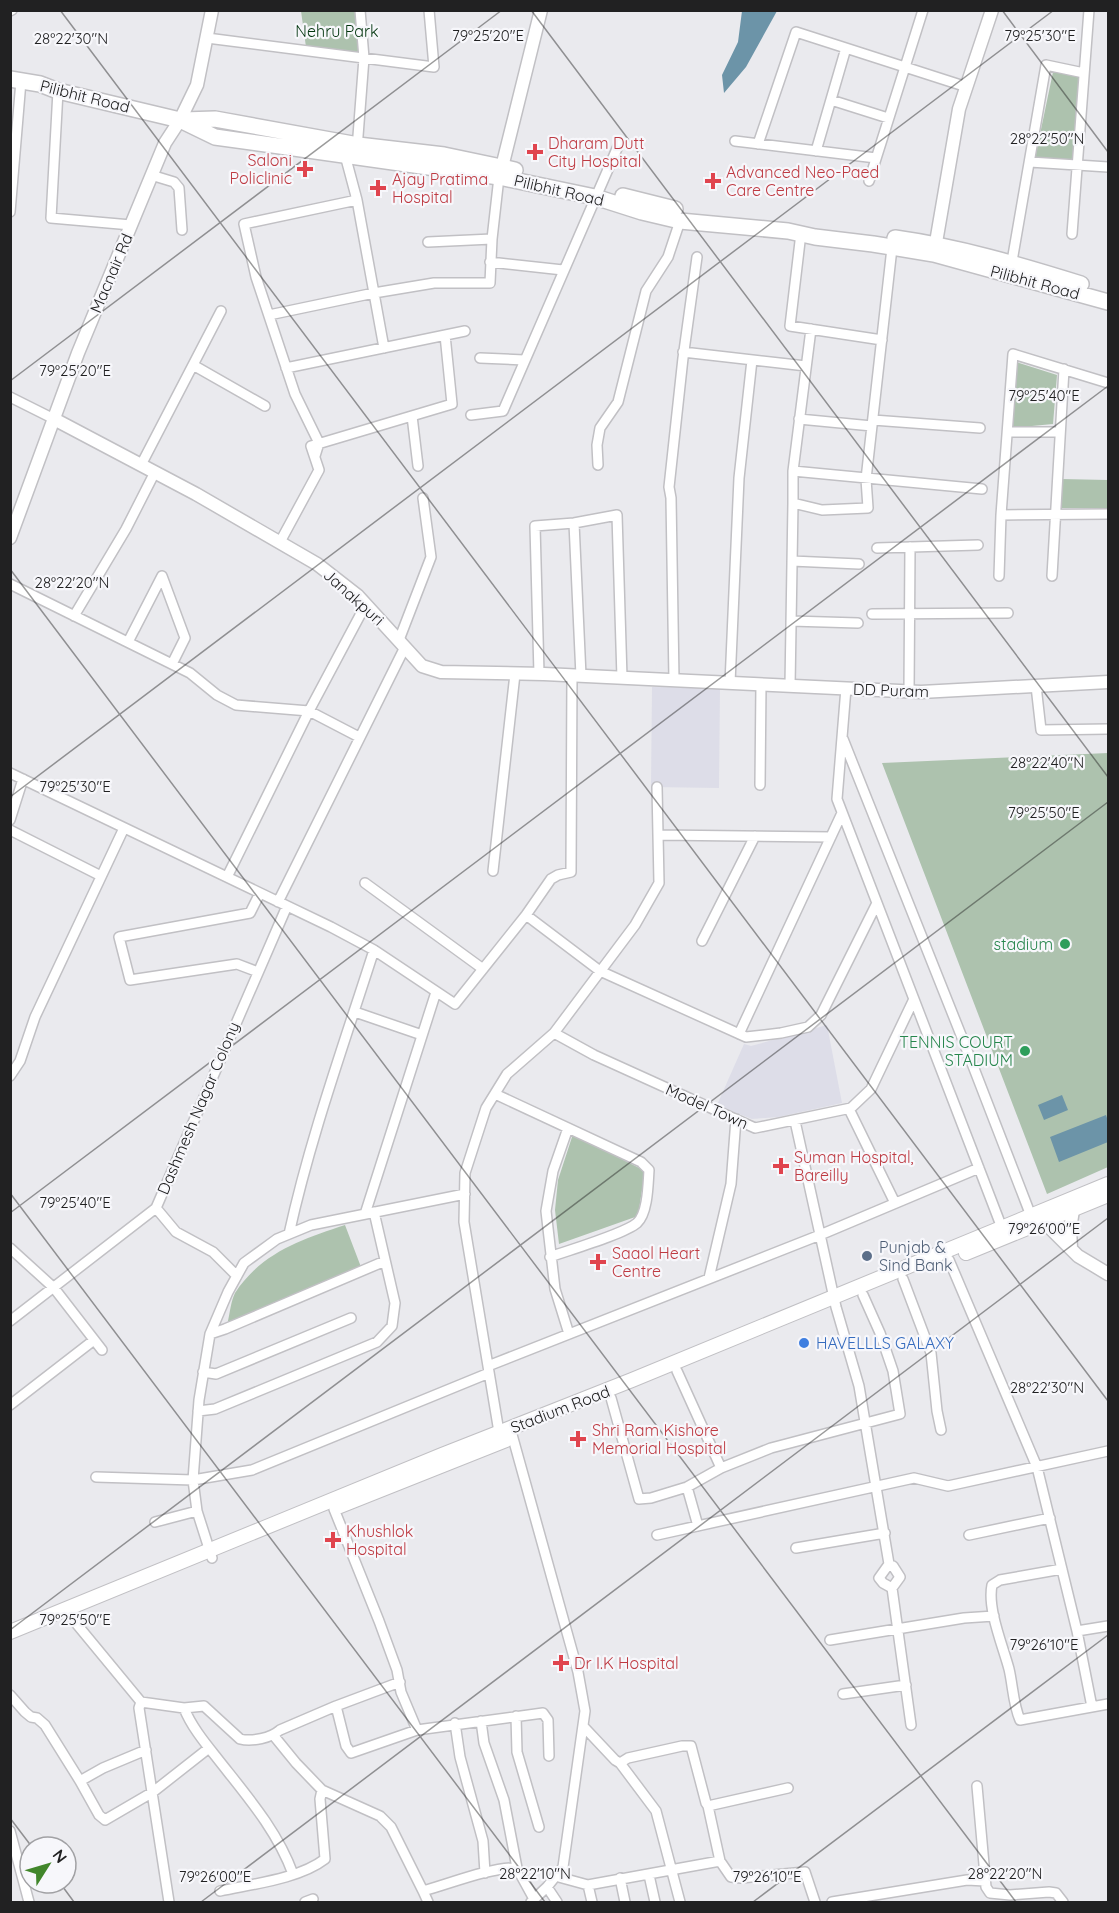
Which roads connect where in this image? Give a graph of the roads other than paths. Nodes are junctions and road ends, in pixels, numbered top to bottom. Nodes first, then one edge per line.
1 (212, 10) edge
2 (360, 10) edge
3 (429, 10) edge
4 (541, 10) edge
5 (923, 10) edge
6 (992, 10) edge
7 (1089, 10) edge
8 (207, 38) junction
9 (846, 48) junction
10 (364, 58) junction
11 (905, 67) junction
12 (1084, 73) junction
13 (16, 80) edge
14 (967, 87) junction
15 (58, 91) junction
16 (831, 100) junction
17 (888, 118) junction
18 (180, 120) junction
19 (735, 141) dead end
20 (620, 144) dead end
21 (758, 144) junction
22 (816, 151) junction
23 (353, 152) junction
24 (876, 158) junction
25 (1030, 162) junction
26 (1077, 166) junction
27 (1108, 167) edge
28 (500, 172) junction
29 (151, 175) junction
30 (869, 181) dead end
31 (597, 194) junction
32 (357, 200) junction
33 (10, 212) edge
34 (680, 220) junction
35 (131, 225) junction
36 (182, 230) dead end
37 (801, 234) junction
38 (1072, 234) dead end
39 (492, 239) junction
40 (428, 242) dead end
41 (892, 248) junction
42 (935, 249) junction
43 (697, 256) dead end
44 (490, 261) junction
45 (1011, 269) junction
46 (563, 270) junction
47 (374, 293) junction
48 (1108, 293) edge
49 (1108, 302) edge
50 (221, 311) dead end
51 (269, 315) junction
52 (811, 329) junction
53 (465, 331) dead end
54 (445, 335) junction
55 (882, 340) junction
56 (384, 348) junction
57 (683, 352) junction
58 (480, 358) dead end
59 (524, 360) junction
60 (752, 360) junction
61 (193, 365) junction
62 (806, 366) junction
63 (286, 368) junction
64 (1064, 369) junction
65 (1108, 383) edge
66 (10, 397) edge
67 (266, 406) dead end
68 (471, 415) dead end
69 (411, 416) junction
70 (54, 419) junction
71 (799, 419) junction
72 (873, 423) junction
73 (980, 428) dead end
74 (1008, 432) junction
75 (1060, 432) junction
76 (319, 443) junction
77 (141, 465) junction
78 (598, 465) dead end
79 (418, 466) dead end
80 (793, 471) junction
81 (155, 472) junction
82 (866, 479) junction
83 (982, 489) dead end
84 (423, 498) dead end
85 (793, 503) junction
86 (1108, 514) edge
87 (1001, 515) junction
88 (1056, 515) junction
89 (574, 523) junction
90 (10, 538) edge
91 (280, 542) junction
92 (978, 545) dead end
93 (910, 547) junction
94 (877, 548) dead end
95 (792, 561) junction
96 (859, 564) dead end
97 (999, 576) dead end
98 (1052, 576) dead end
99 (10, 584) edge
100 (366, 604) junction
101 (910, 613) junction
102 (1008, 613) dead end
103 (872, 614) dead end
104 (74, 616) junction
105 (791, 621) junction
106 (858, 623) dead end
107 (128, 642) junction
108 (402, 643) junction
109 (172, 664) junction
110 (515, 674) junction
111 (539, 674) junction
112 (577, 675) junction
113 (622, 678) junction
114 (674, 680) junction
115 (1108, 682) edge
116 (730, 683) junction
117 (760, 684) junction
118 (790, 686) junction
119 (1036, 686) junction
120 (846, 688) junction
121 (909, 692) junction
122 (309, 711) junction
123 (1108, 729) edge
124 (359, 737) junction
125 (842, 737) junction
126 (10, 773) edge
127 (23, 779) junction
128 (760, 785) dead end
129 (657, 787) dead end
130 (842, 813) junction
131 (10, 820) edge
132 (124, 828) junction
133 (10, 830) edge
134 (658, 835) junction
135 (755, 836) junction
136 (831, 837) junction
137 (493, 871) dead end
138 (101, 876) junction
139 (228, 878) junction
140 (365, 883) dead end
141 (260, 893) junction
142 (877, 903) junction
143 (283, 904) junction
144 (526, 915) junction
145 (702, 941) dead end
146 (374, 950) junction
147 (483, 969) junction
148 (600, 971) junction
149 (258, 972) junction
150 (436, 992) junction
151 (914, 999) junction
152 (355, 1012) junction
153 (554, 1033) junction
154 (739, 1034) junction
155 (422, 1035) junction
156 (10, 1076) edge
157 (495, 1094) junction
158 (849, 1109) junction
159 (736, 1119) junction
160 (795, 1120) junction
161 (568, 1128) junction
162 (979, 1167) junction
163 (1108, 1184) edge
164 (465, 1194) junction
165 (1108, 1195) edge
166 (896, 1203) junction
167 (1071, 1205) junction
168 (156, 1208) junction
169 (370, 1213) junction
170 (1038, 1219) junction
171 (1002, 1228) junction
172 (289, 1234) junction
173 (820, 1235) junction
174 (10, 1248) edge
175 (1071, 1248) junction
176 (550, 1257) junction
177 (949, 1260) junction
178 (385, 1261) junction
179 (1108, 1274) edge
180 (237, 1276) junction
181 (709, 1278) junction
182 (903, 1279) junction
183 (54, 1288) junction
184 (863, 1295) junction
185 (835, 1302) junction
186 (351, 1318) dead end
187 (10, 1322) edge
188 (210, 1334) junction
189 (568, 1334) junction
190 (94, 1340) junction
191 (102, 1350) dead end
192 (488, 1369) junction
193 (677, 1371) junction
194 (203, 1372) junction
195 (610, 1398) junction
196 (10, 1406) edge
197 (198, 1411) junction
198 (866, 1423) junction
199 (941, 1431) dead end
200 (505, 1435) junction
201 (1108, 1451) edge
202 (721, 1467) junction
203 (1037, 1467) junction
204 (96, 1477) dead end
205 (193, 1480) junction
206 (687, 1487) junction
207 (876, 1487) junction
208 (334, 1509) junction
209 (197, 1511) junction
210 (1050, 1518) junction
211 (155, 1522) dead end
212 (698, 1526) junction
213 (885, 1533) junction
214 (657, 1535) dead end
215 (969, 1535) dead end
216 (796, 1548) dead end
217 (211, 1554) junction
218 (889, 1564) junction
219 (1062, 1569) junction
220 (892, 1588) junction
221 (70, 1616) junction
222 (994, 1616) junction
223 (1108, 1626) edge
224 (898, 1629) junction
225 (1077, 1631) junction
226 (10, 1632) edge
227 (10, 1640) edge
228 (830, 1640) dead end
229 (400, 1682) junction
230 (906, 1685) junction
231 (843, 1694) dead end
232 (10, 1695) edge
233 (141, 1702) junction
234 (1108, 1704) edge
235 (336, 1706) junction
236 (1092, 1707) junction
237 (184, 1708) junction
238 (516, 1716) junction
239 (481, 1721) junction
240 (455, 1723) junction
241 (912, 1725) dead end
242 (583, 1726) junction
243 (417, 1730) junction
244 (274, 1736) junction
245 (209, 1748) junction
246 (146, 1750) junction
247 (549, 1756) dead end
248 (620, 1763) junction
249 (80, 1781) junction
250 (977, 1786) dead end
251 (788, 1788) dead end
252 (321, 1790) junction
253 (153, 1792) junction
254 (708, 1806) junction
255 (539, 1827) dead end
256 (10, 1831) edge
257 (720, 1861) junction
258 (518, 1868) junction
259 (670, 1869) junction
260 (294, 1874) junction
261 (485, 1874) junction
262 (648, 1875) junction
263 (555, 1876) junction
264 (620, 1878) junction
265 (985, 1881) junction
266 (588, 1885) junction
267 (547, 1887) junction
268 (220, 1891) dead end
269 (423, 1891) junction
270 (1010, 1899) edge
271 (532, 1901) edge
272 (29, 1902) edge
273 (169, 1902) edge
274 (428, 1902) edge
275 (557, 1902) edge
276 (592, 1902) edge
277 (625, 1902) edge
278 (655, 1902) edge
279 (680, 1902) edge
280 (815, 1902) edge
281 (832, 1902) edge
282 (1063, 1902) edge

1 - 8 street, Macnair Rd
2 - 10 street
3 - 10 street
4 - 28 street
5 - 11 street
6 - 14 street
7 - 12 street
8 - 10 street
8 - 18 street, Macnair Rd
9 - 11 street
9 - 16 street
9 - 21 street
10 - 23 street
11 - 14 street
11 - 17 street
12 - 25 street
12 - 26 street
13 - 15 highway, Pilibhit Road
13 - 33 street
14 - 42 street
15 - 18 highway, Pilibhit Road
15 - 35 street
16 - 17 street
16 - 22 street
17 - 24 street
18 - 23 highway, Pilibhit Road
18 - 29 street, Macnair Rd
19 - 21 street
20 - 31 street
21 - 22 street
22 - 24 street
23 - 28 highway, Pilibhit Road
23 - 32 street
24 - 30 street
25 - 26 street
25 - 45 street
26 - 27 street
26 - 38 street
28 - 31 highway, Pilibhit Road
28 - 39 street
29 - 35 street, Macnair Rd
29 - 36 street
31 - 34 highway, Pilibhit Road
31 - 42 highway
31 - 46 street
32 - 47 street
32 - 51 street
34 - 37 highway, Pilibhit Road
34 - 78 street
35 - 70 street, Macnair Rd
37 - 41 highway, Pilibhit Road
37 - 52 street
39 - 40 street
39 - 44 street
41 - 42 highway, Pilibhit Road
41 - 55 street
42 - 45 highway, Pilibhit Road
43 - 57 street
44 - 46 street
44 - 47 street
45 - 48 highway
45 - 49 highway, Pilibhit Road
46 - 59 street
47 - 51 street
47 - 56 street
50 - 61 street
51 - 63 street
52 - 55 street
52 - 62 street
53 - 54 street
54 - 56 street
54 - 69 street
55 - 72 street
56 - 63 street
57 - 60 street
57 - 114 street
58 - 59 street
59 - 68 street
60 - 62 street
60 - 116 street
61 - 67 street
61 - 77 street
62 - 71 street
63 - 76 street
64 - 65 street
64 - 74 street
64 - 75 street
66 - 70 street
69 - 76 street
69 - 79 street
70 - 77 street, Janakpuri
70 - 90 street, Macnair Rd
71 - 72 street
71 - 80 street
72 - 73 street
72 - 82 street
74 - 75 street
74 - 87 street
75 - 88 street
76 - 91 street
77 - 81 street, Janakpuri
80 - 82 street
80 - 85 street
81 - 91 street, Janakpuri
81 - 104 street
82 - 83 street
82 - 85 street
84 - 108 street, Dashmesh Nagar Colony
85 - 95 street
86 - 88 street
87 - 88 street
87 - 97 street
88 - 98 street
89 - 111 street
89 - 112 street
89 - 113 street
91 - 100 street, Janakpuri
92 - 93 street
93 - 94 street
93 - 101 street
95 - 96 street
95 - 105 street
99 - 104 street
100 - 108 street, Janakpuri
100 - 122 street
101 - 102 street
101 - 103 street
101 - 121 street
104 - 107 street
105 - 106 street
105 - 118 street
107 - 109 street
107 - 109 street
108 - 110 street, Janakpuri
108 - 124 street, Dashmesh Nagar Colony
109 - 122 street
110 - 111 street, Janakpuri
110 - 137 street
111 - 112 street, Janakpuri
112 - 113 street, Janakpuri
112 - 144 street
113 - 114 street, Janakpuri
114 - 116 street, DD Puram
115 - 119 street, DD Puram
116 - 117 street, DD Puram
117 - 118 street, DD Puram
117 - 128 street
118 - 120 street, DD Puram
119 - 121 street, DD Puram
119 - 123 street
120 - 121 street, DD Puram
120 - 125 street
122 - 124 street
122 - 139 street
124 - 143 street, Dashmesh Nagar Colony
125 - 130 street
125 - 170 street
126 - 127 street
127 - 131 street
127 - 132 street
129 - 134 street
130 - 136 street
130 - 142 street
132 - 138 street
132 - 139 street
133 - 138 street
134 - 135 street
134 - 148 street
135 - 136 street
135 - 145 street
136 - 154 street
138 - 156 street
139 - 141 street
140 - 147 street
141 - 143 street
141 - 149 street
142 - 151 street
142 - 154 street
143 - 146 street
143 - 149 street, Dashmesh Nagar Colony
144 - 147 street
144 - 148 street
146 - 150 street
146 - 152 street
147 - 150 street
148 - 153 street
148 - 154 street
149 - 168 street, Dashmesh Nagar Colony
150 - 155 street
151 - 158 street
151 - 162 street
152 - 155 street
152 - 172 street
153 - 157 street
153 - 159 street, Model Town
155 - 169 street
157 - 161 street
157 - 164 street
158 - 160 street, Model Town
158 - 166 street
159 - 160 street, Model Town
159 - 181 street
160 - 173 street
161 - 176 street
161 - 176 street
162 - 166 street
162 - 171 street
163 - 167 main road, Stadium Road
164 - 169 street
164 - 192 street
165 - 167 main road, Stadium Road
166 - 173 street
167 - 170 main road, Stadium Road
167 - 175 street
168 - 180 street
168 - 183 street, Dashmesh Nagar Colony
169 - 172 street
169 - 178 street
170 - 171 main road, Stadium Road
170 - 175 street
170 - 177 main road, Stadium Road
171 - 185 main road, Stadium Road
172 - 180 street
173 - 181 street
173 - 185 street
174 - 183 street
175 - 179 street
176 - 189 street
177 - 182 main road, Stadium Road
177 - 203 street
178 - 188 street
178 - 197 street
180 - 188 street
181 - 189 street
182 - 184 main road, Stadium Road
182 - 199 street
183 - 187 street, Dashmesh Nagar Colony
183 - 190 street
184 - 185 main road, Stadium Road
184 - 198 street
185 - 193 main road, Stadium Road
185 - 198 street
185 - 200 main road, Stadium Road
186 - 194 street
188 - 194 street
189 - 192 street
190 - 191 street
190 - 196 street
192 - 200 street
192 - 205 street
193 - 195 main road, Stadium Road
193 - 202 street
194 - 197 street
195 - 200 main road, Stadium Road
195 - 206 street
197 - 205 street
198 - 202 street
198 - 207 street
200 - 208 main road, Stadium Road
200 - 217 main road, Stadium Road
200 - 242 street
201 - 203 street
202 - 206 street
203 - 207 street
203 - 210 street
204 - 205 street
205 - 209 street
206 - 212 street
207 - 212 street
207 - 213 street
208 - 217 main road, Stadium Road
208 - 229 street
209 - 211 street
209 - 217 street
210 - 215 street
210 - 219 street
212 - 214 street
213 - 216 street
213 - 218 street
217 - 221 main road, Stadium Road
217 - 226 main road, Stadium Road
218 - 220 street
218 - 220 street
219 - 222 street
219 - 225 street
220 - 224 street
221 - 227 main road, Stadium Road
221 - 233 street
222 - 224 street
222 - 236 street
223 - 225 street
224 - 228 street
224 - 230 street
225 - 236 street
229 - 235 street
229 - 243 street
230 - 231 street
230 - 241 street
232 - 249 street
233 - 237 street
233 - 246 street
234 - 236 street
235 - 243 street
235 - 244 street
237 - 244 street
237 - 245 street
238 - 239 street
238 - 247 street
238 - 255 street
239 - 240 street
239 - 258 street
240 - 243 street
240 - 261 street
242 - 248 street
242 - 263 street
244 - 252 street
245 - 253 street
245 - 260 street
246 - 249 street
246 - 253 street
248 - 254 street
248 - 259 street
249 - 253 street
250 - 265 street
251 - 254 street
252 - 260 street
252 - 269 street
253 - 273 street
254 - 257 street
256 - 272 street
257 - 259 street
257 - 280 street
258 - 261 street
258 - 271 street
259 - 262 street
259 - 279 street
260 - 268 street
261 - 269 street
262 - 264 street
262 - 278 street
263 - 266 street
263 - 267 street
264 - 266 street
264 - 277 street
265 - 270 street
265 - 281 street
266 - 276 street
267 - 271 street
267 - 275 street
269 - 274 street
270 - 282 street

